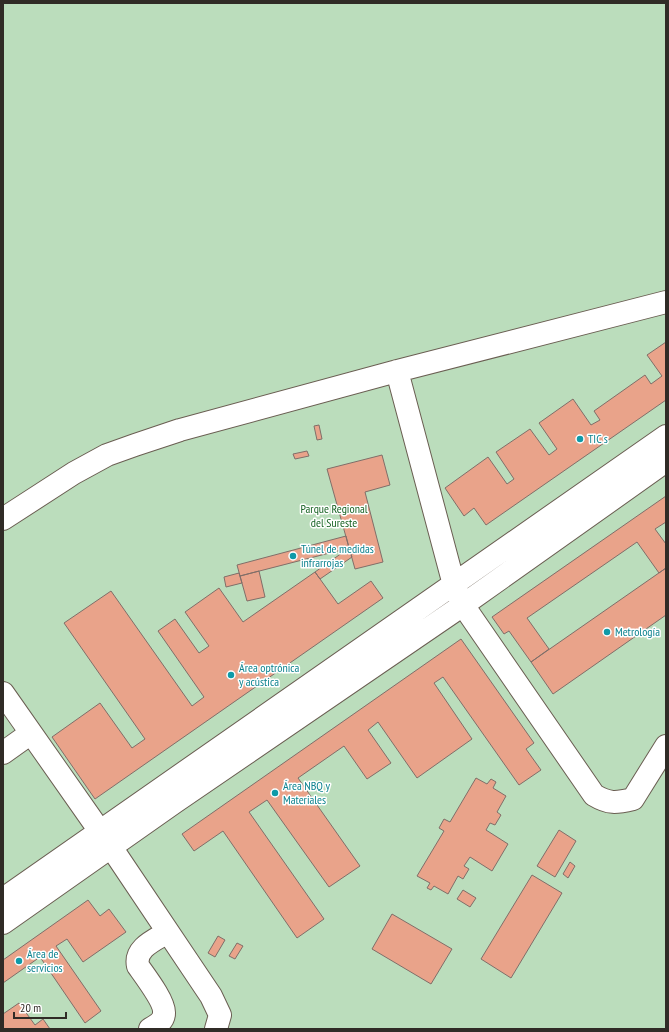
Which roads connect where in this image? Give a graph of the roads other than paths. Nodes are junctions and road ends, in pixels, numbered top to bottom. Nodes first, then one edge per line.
1 (666, 302) edge
2 (397, 371) junction
3 (666, 436) edge
4 (666, 461) edge
5 (3, 519) edge
6 (454, 585) junction
7 (463, 605) junction
8 (3, 693) edge
9 (31, 733) junction
10 (666, 746) edge
11 (3, 753) edge
12 (106, 839) junction
13 (3, 899) edge
14 (3, 923) edge
15 (168, 932) junction
16 (150, 1029) edge
17 (216, 1029) edge

1 - 2 street
2 - 5 street
2 - 6 street
3 - 6 street
4 - 7 street
6 - 7 street
6 - 12 street
7 - 10 street
7 - 12 street
8 - 9 street
9 - 11 street
9 - 12 street
12 - 13 street
12 - 14 street
12 - 15 street
15 - 16 street
15 - 17 street

